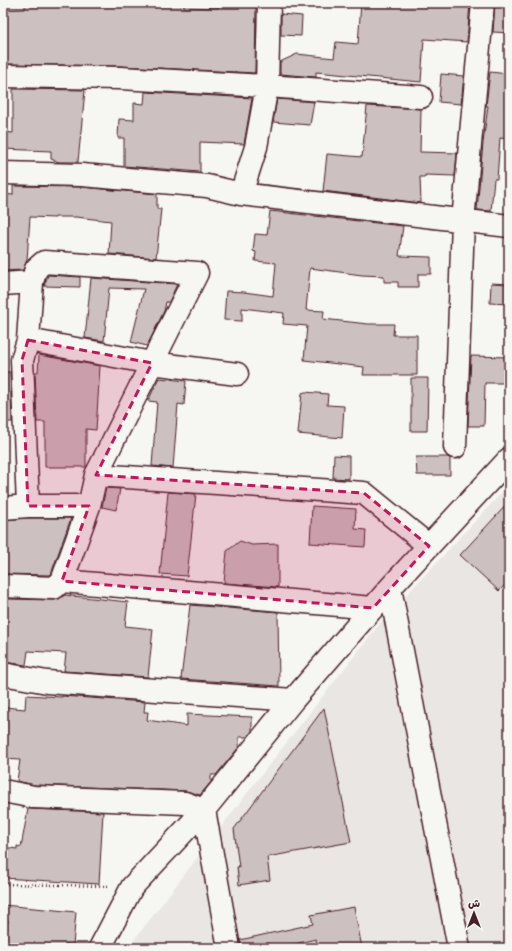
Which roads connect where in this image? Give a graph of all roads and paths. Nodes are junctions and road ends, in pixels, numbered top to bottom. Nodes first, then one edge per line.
1 (270, 3) edge
2 (483, 3) edge
3 (3, 76) edge
4 (267, 86) junction
5 (421, 97) dead end
6 (3, 173) edge
7 (241, 194) junction
8 (463, 221) junction
9 (509, 226) edge
10 (32, 282) junction
11 (3, 284) edge
12 (18, 354) edge
13 (152, 363) junction
14 (237, 374) dead end
15 (455, 447) dead end
16 (509, 459) edge
17 (96, 475) junction
18 (28, 506) junction
19 (89, 506) junction
20 (3, 508) edge
21 (428, 546) junction
22 (62, 581) junction
23 (3, 586) edge
24 (390, 588) junction
25 (373, 608) junction
26 (3, 674) edge
27 (293, 700) junction
28 (3, 791) edge
29 (204, 810) junction
30 (3, 884) edge
31 (132, 887) junction
32 (100, 948) edge
33 (229, 948) edge
34 (459, 948) edge

1 - 4 street
2 - 8 street
3 - 4 street
4 - 5 street
4 - 7 street
6 - 7 street
7 - 8 street
8 - 9 street
8 - 15 street
10 - 11 street
10 - 12 street
10 - 13 street
12 - 13 street
12 - 18 street
13 - 14 street
13 - 17 street
16 - 21 street
17 - 19 street
17 - 21 street
18 - 19 street
18 - 20 street
19 - 22 street
21 - 24 street
22 - 23 street
22 - 25 street
24 - 25 street
24 - 34 street
25 - 27 street
26 - 27 street
27 - 29 street
28 - 29 street
29 - 31 street
29 - 33 street
30 - 31 path
31 - 32 street

